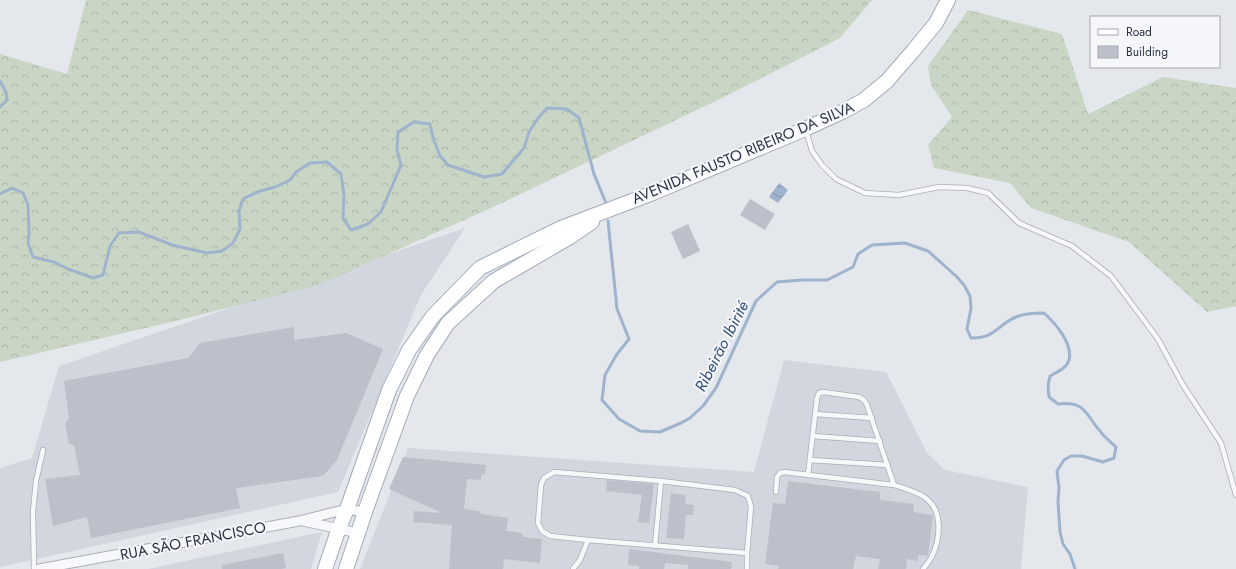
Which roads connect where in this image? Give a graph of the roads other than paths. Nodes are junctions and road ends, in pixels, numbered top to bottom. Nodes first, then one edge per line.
1 (948, 0) edge
2 (805, 129) junction
3 (611, 210) junction
4 (480, 268) junction
5 (494, 282) junction
6 (815, 414) junction
7 (872, 418) junction
8 (813, 436) junction
9 (880, 440) junction
10 (43, 450) dead end
11 (810, 460) junction
12 (888, 466) junction
13 (808, 475) junction
14 (661, 481) junction
15 (894, 485) junction
16 (776, 492) dead end
17 (1236, 495) edge
18 (347, 508) junction
19 (364, 512) junction
20 (299, 521) junction
21 (339, 528) junction
22 (358, 533) junction
23 (588, 540) junction
24 (654, 546) junction
25 (747, 553) junction
26 (34, 569) edge
27 (39, 569) edge
28 (325, 569) edge
29 (346, 569) edge
30 (573, 569) edge
31 (747, 569) edge
32 (923, 569) edge

1 - 2 main road, AVENIDA FAUSTO RIBEIRO DA SILVA
2 - 3 main road, AVENIDA FAUSTO RIBEIRO DA SILVA
2 - 17 lane
3 - 4 main road
3 - 5 main road
4 - 5 main road
4 - 18 main road
5 - 19 main road
6 - 7 lane
6 - 7 lane
6 - 8 lane
7 - 9 lane
8 - 9 lane
8 - 11 lane
9 - 12 lane
10 - 26 lane
11 - 12 lane
11 - 13 lane
12 - 15 lane
13 - 15 lane
13 - 16 lane
14 - 23 lane
14 - 24 lane
14 - 25 lane
15 - 32 lane
18 - 19 street, RUA SÃO FRANCISCO
18 - 20 street, RUA SÃO FRANCISCO
18 - 21 main road
19 - 22 main road
20 - 21 street, RUA SÃO FRANCISCO
20 - 27 street, RUA SÃO FRANCISCO
21 - 22 street, RUA SÃO FRANCISCO
21 - 28 main road
22 - 29 main road
23 - 24 lane
23 - 30 lane
24 - 25 lane
25 - 31 lane

